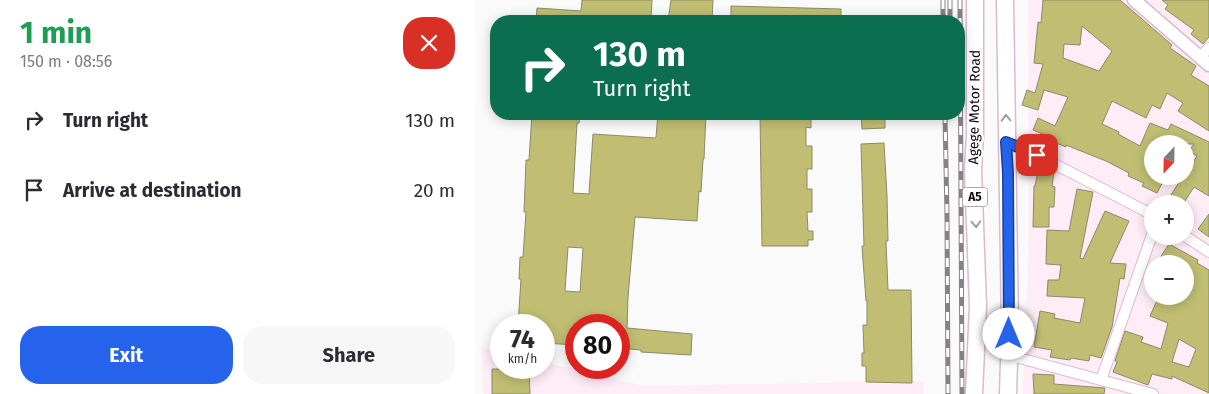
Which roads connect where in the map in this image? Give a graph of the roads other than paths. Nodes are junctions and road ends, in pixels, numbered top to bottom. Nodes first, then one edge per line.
1 (975, 0) edge
2 (1005, 0) edge
3 (1134, 0) edge
4 (1206, 57) edge
5 (1006, 142) junction
6 (1144, 210) edge
7 (1194, 242) edge
8 (1148, 245) edge
9 (1209, 252) edge
10 (1008, 355) junction
11 (1101, 380) junction
12 (974, 394) edge
13 (1007, 394) edge
14 (1153, 394) edge

1 -> 12 highway, Agege Motor Road / A5
5 -> 2 highway
3 - 4 street
5 - 6 street
5 - 10 highway
7 - 9 street
8 - 11 street
10 - 11 street
10 - 13 highway
11 - 14 street

